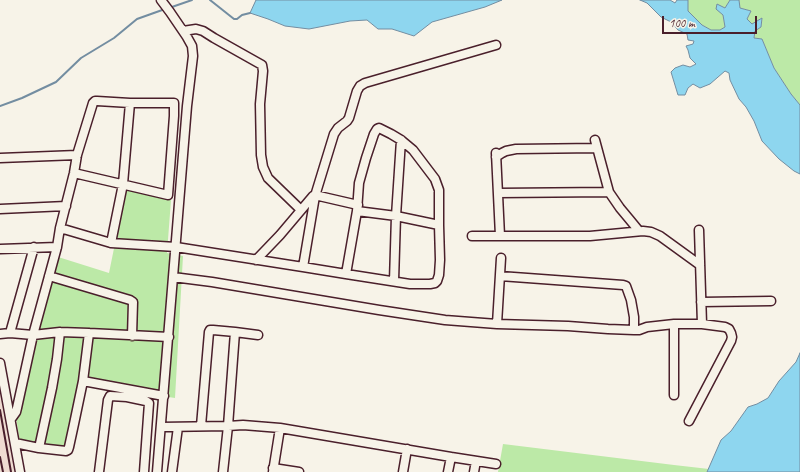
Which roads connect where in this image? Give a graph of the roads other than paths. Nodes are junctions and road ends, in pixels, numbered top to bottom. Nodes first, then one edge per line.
1 (162, 2) edge
2 (183, 31) junction
3 (496, 45) dead end
4 (130, 103) junction
5 (401, 140) junction
6 (77, 156) junction
7 (0, 158) edge
8 (74, 173) junction
9 (123, 184) junction
10 (609, 192) junction
11 (498, 193) junction
12 (315, 196) junction
13 (66, 206) junction
14 (357, 208) junction
15 (0, 209) edge
16 (301, 210) junction
17 (396, 216) junction
18 (439, 225) junction
19 (60, 228) junction
20 (699, 230) dead end
21 (639, 232) junction
22 (472, 236) dead end
23 (500, 236) junction
24 (111, 243) junction
25 (34, 247) junction
26 (57, 247) junction
27 (176, 247) junction
28 (0, 249) edge
29 (501, 258) dead end
30 (256, 260) junction
31 (700, 265) junction
32 (303, 267) junction
33 (346, 274) junction
34 (49, 276) junction
35 (500, 276) junction
36 (173, 277) junction
37 (394, 281) junction
38 (771, 301) dead end
39 (702, 302) junction
40 (497, 324) junction
41 (674, 324) junction
42 (702, 324) junction
43 (634, 330) junction
44 (60, 332) junction
45 (235, 332) junction
46 (10, 333) junction
47 (89, 333) junction
48 (0, 334) edge
49 (33, 335) junction
50 (258, 335) dead end
51 (132, 336) junction
52 (169, 338) junction
53 (0, 363) edge
54 (83, 380) junction
55 (674, 395) dead end
56 (164, 396) junction
57 (11, 419) junction
58 (689, 421) dead end
59 (201, 426) junction
60 (228, 426) junction
61 (162, 427) junction
62 (178, 427) junction
63 (280, 428) junction
64 (15, 444) junction
65 (39, 448) junction
66 (407, 449) junction
67 (451, 457) junction
68 (476, 461) junction
69 (496, 464) dead end
70 (273, 470) edge
71 (20, 472) edge
72 (99, 472) edge
73 (144, 472) edge
74 (158, 472) edge
75 (172, 472) edge
76 (223, 472) edge
77 (299, 472) edge
78 (403, 472) edge
79 (448, 472) edge
80 (474, 472) edge

1 - 2 street
2 - 16 street
2 - 27 street
3 - 12 street
4 - 6 street
4 - 9 street
4 - 9 street
5 - 14 street
5 - 17 street
5 - 18 street
6 - 7 street
6 - 8 street
8 - 9 street
8 - 13 street
9 - 24 street
10 - 11 street
10 - 11 street
10 - 21 street
11 - 23 street
12 - 14 street
12 - 16 street
12 - 32 street
13 - 15 street
13 - 19 street
14 - 17 street
14 - 33 street
16 - 30 street
17 - 18 street
17 - 37 street
18 - 37 street
19 - 24 street
19 - 26 street
20 - 31 street
21 - 23 street
21 - 31 street
22 - 23 street
24 - 27 street
25 - 26 street
25 - 28 street
25 - 46 street
26 - 34 street
27 - 30 street
27 - 36 street
29 - 35 street
30 - 32 street
31 - 39 street
32 - 33 street
33 - 37 street
34 - 49 street
34 - 51 street
35 - 40 street
35 - 43 street
36 - 40 street
36 - 52 street
38 - 39 street
39 - 42 street
40 - 43 street
41 - 42 street
41 - 43 street
41 - 55 street
42 - 58 street
44 - 47 street
44 - 49 street
44 - 65 street
45 - 50 street
45 - 59 street
45 - 60 street
46 - 48 street
46 - 49 street
47 - 51 street
47 - 54 street
49 - 57 street
51 - 52 street
52 - 56 street
53 - 57 street
54 - 56 street
54 - 65 street
56 - 61 street
57 - 64 street
59 - 60 street
59 - 62 street
60 - 63 street
60 - 76 street
61 - 62 street
61 - 74 street
62 - 75 street
63 - 66 street
63 - 70 street
64 - 65 street
64 - 71 street
66 - 67 street
66 - 78 street
67 - 68 street
67 - 79 street
68 - 69 street
68 - 80 street
70 - 77 street
72 - 73 street

